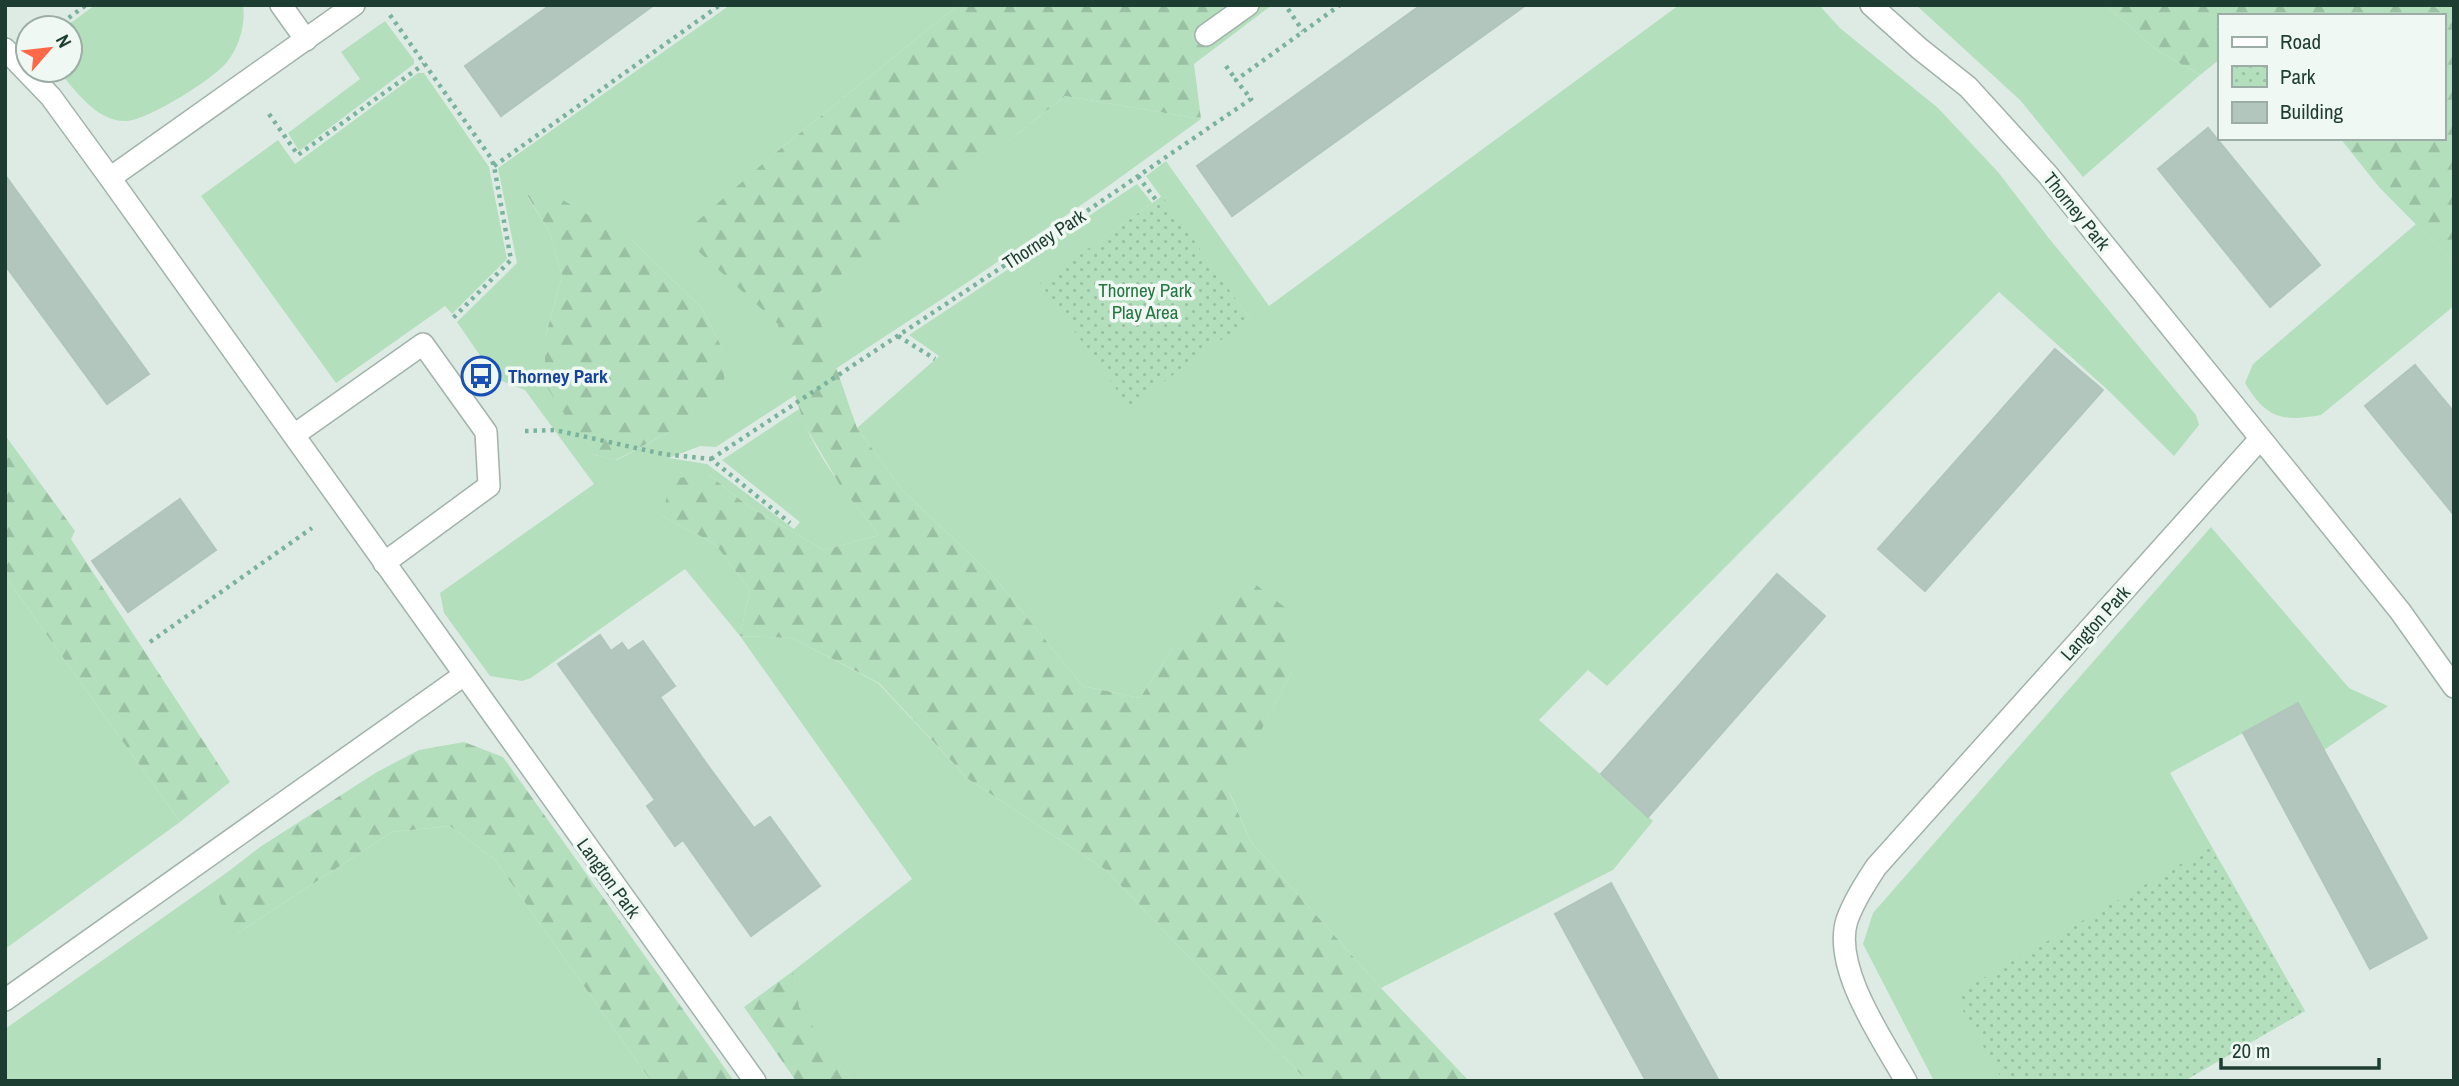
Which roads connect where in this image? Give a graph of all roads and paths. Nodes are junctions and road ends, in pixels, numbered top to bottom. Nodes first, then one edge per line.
1 (281, 5) edge
2 (354, 5) edge
3 (384, 5) edge
4 (720, 5) edge
5 (1248, 5) edge
6 (1285, 5) edge
7 (1339, 5) edge
8 (1871, 5) edge
9 (1303, 31) junction
10 (1206, 35) dead end
11 (306, 40) junction
12 (5, 49) edge
13 (424, 64) junction
14 (246, 81) junction
15 (494, 166) junction
16 (1138, 176) junction
17 (110, 178) junction
18 (1156, 200) dead end
19 (898, 336) junction
20 (423, 344) junction
21 (935, 359) dead end
22 (486, 432) junction
23 (295, 435) junction
24 (2260, 439) junction
25 (711, 459) junction
26 (344, 506) junction
27 (790, 523) dead end
28 (384, 563) junction
29 (150, 642) dead end
30 (464, 675) junction
31 (2454, 687) edge
32 (5, 1000) edge
33 (755, 1081) edge
34 (1906, 1081) edge

1 - 11 street
2 - 11 street
3 - 13 path
4 - 15 path
5 - 10 street
6 - 9 path
7 - 9 path, Thorney Park
8 - 24 street, Thorney Park
9 - 16 path, Thorney Park
11 - 14 street
12 - 17 street
13 - 14 path
13 - 15 path
14 - 17 street
15 - 20 path
16 - 18 path
16 - 19 path, Thorney Park
17 - 23 street
19 - 21 path
19 - 25 path, Thorney Park
20 - 22 street
20 - 23 street
22 - 25 path
22 - 28 street
23 - 26 street
24 - 31 street
24 - 34 street, Langton Park
25 - 27 path
26 - 28 street
26 - 29 path
28 - 30 street
30 - 32 street
30 - 33 street, Langton Park

